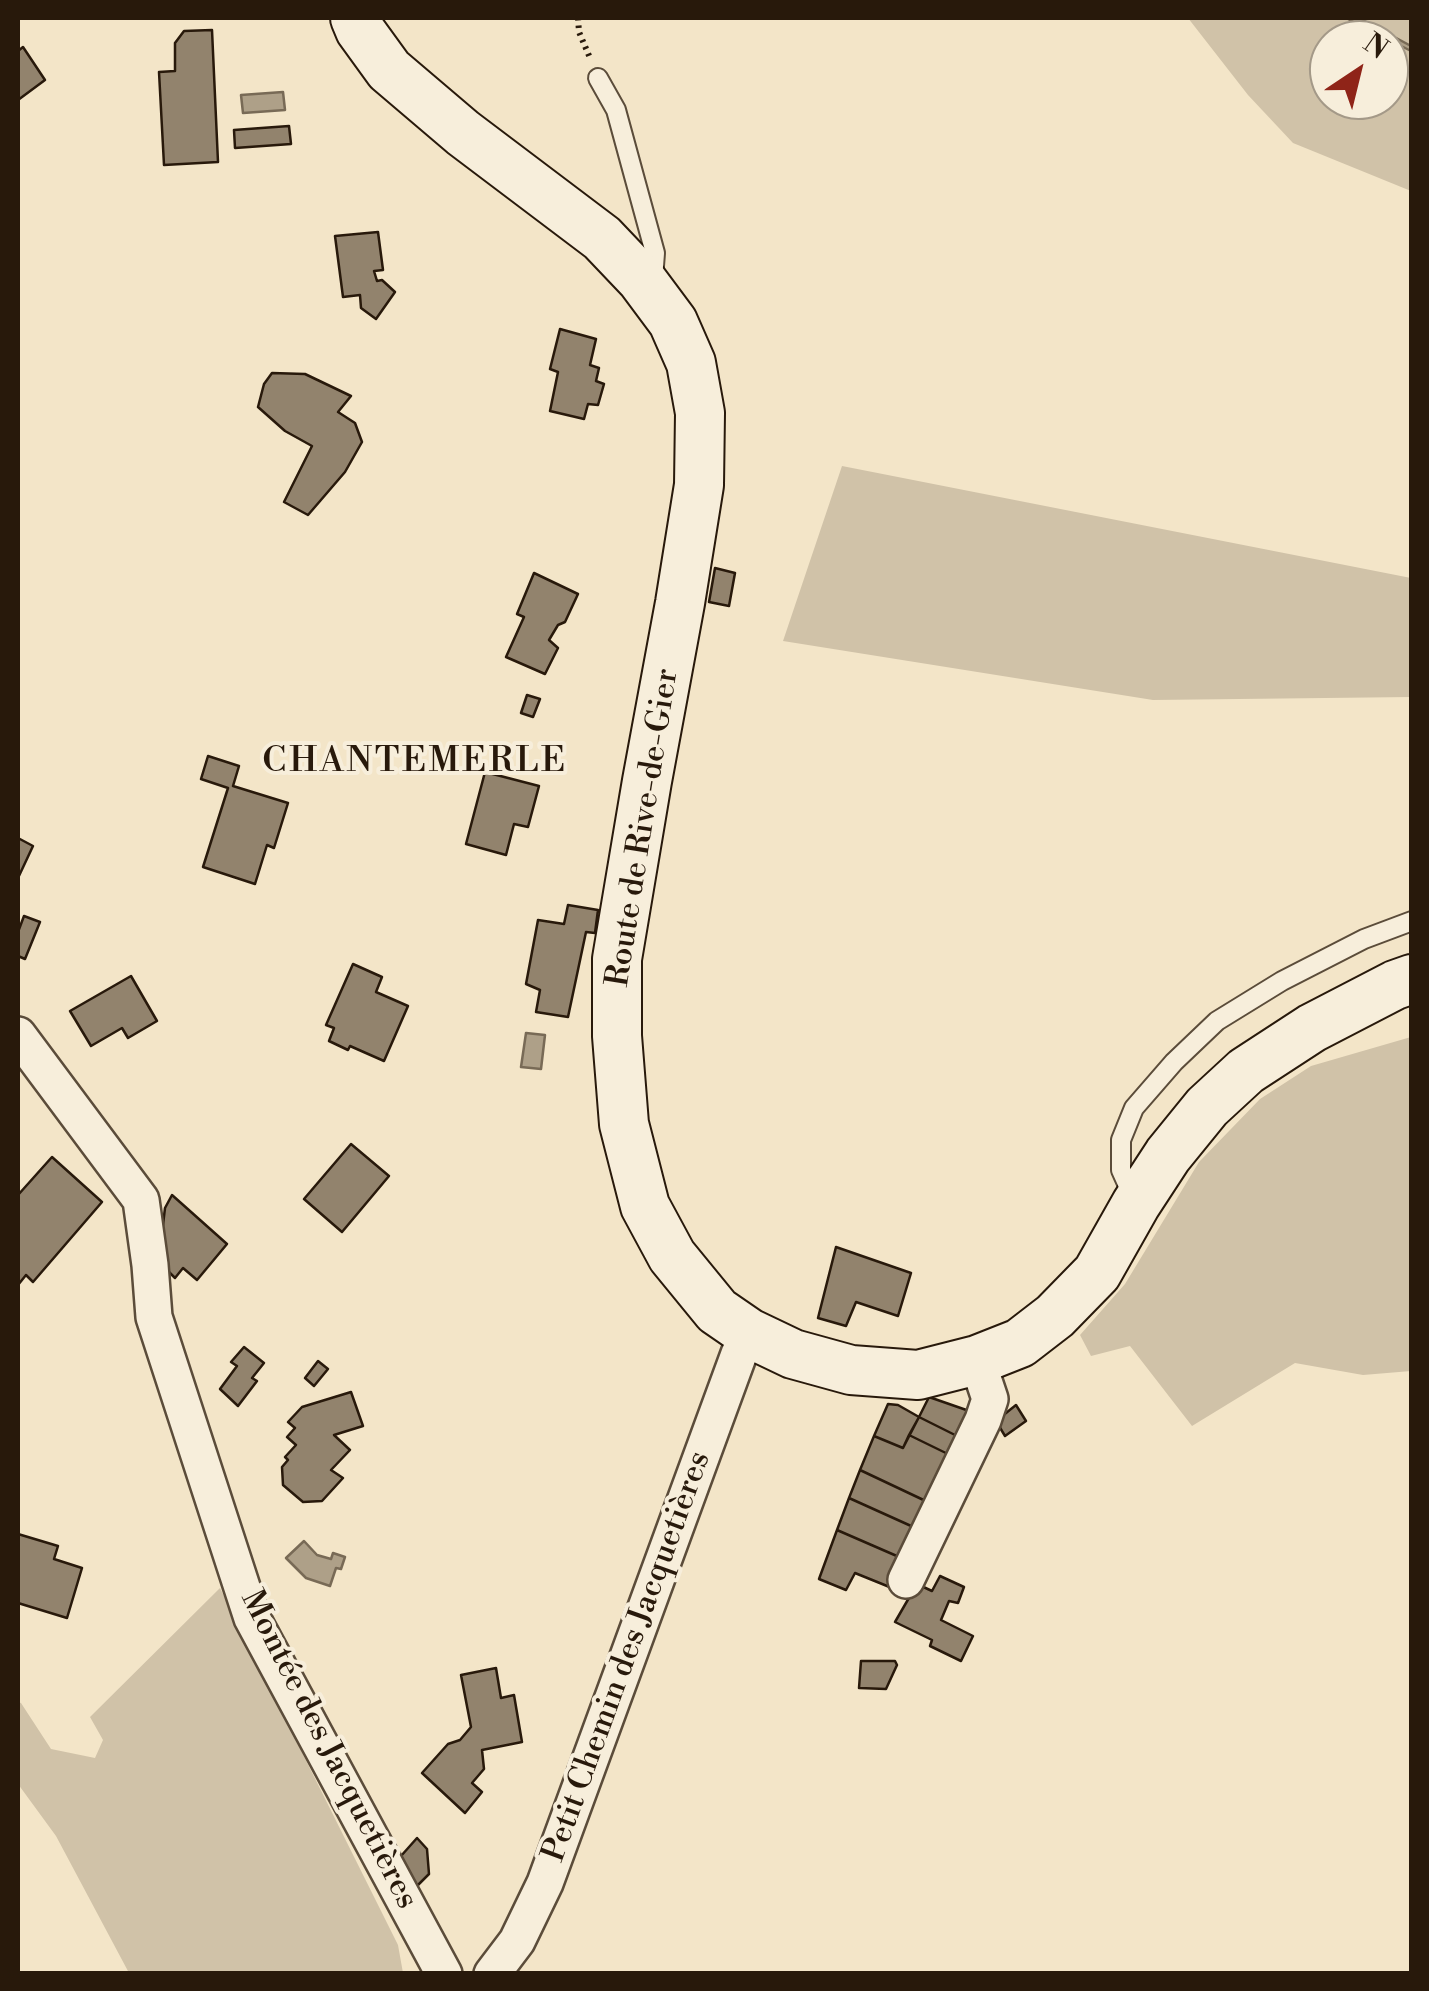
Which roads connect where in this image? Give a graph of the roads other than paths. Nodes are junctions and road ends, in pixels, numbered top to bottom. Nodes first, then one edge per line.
1 (355, 18) edge
2 (598, 78) road end
3 (652, 294) junction
4 (1412, 921) edge
5 (1412, 980) edge
6 (18, 1035) edge
7 (1136, 1204) junction
8 (750, 1333) junction
9 (977, 1360) junction
10 (906, 1580) dead end
11 (444, 1974) edge
12 (492, 1974) edge

1 - 3 main road, Route de Rive-de-Gier
2 - 3 lane
3 - 8 main road, Route de Rive-de-Gier
4 - 7 lane
5 - 7 main road, Route de Rive-de-Gier
6 - 11 street, Montée des Jacquetières
7 - 9 main road, Route de Rive-de-Gier
8 - 9 main road, Route de Rive-de-Gier
8 - 12 street, Petit Chemin des Jacquetières
9 - 10 street

